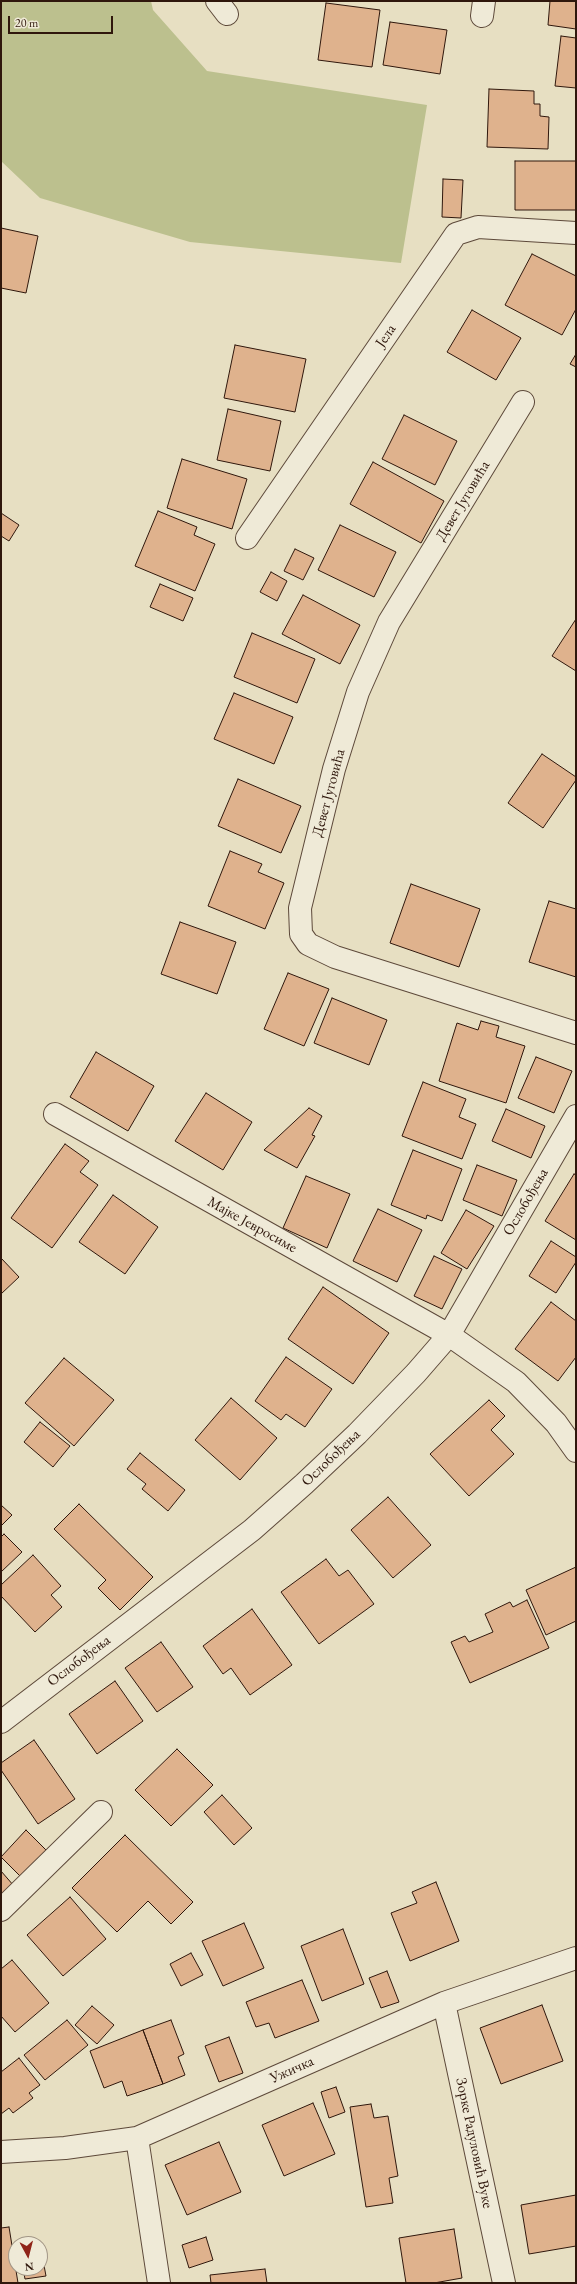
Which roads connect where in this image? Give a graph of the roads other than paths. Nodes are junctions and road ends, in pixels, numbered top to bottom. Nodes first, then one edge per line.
1 (576, 233) edge
2 (523, 402) dead end
3 (247, 538) dead end
4 (576, 1033) edge
5 (54, 1114) dead end
6 (576, 1116) edge
7 (449, 1335) junction
8 (576, 1451) edge
9 (1, 1722) edge
10 (101, 1812) dead end
11 (1, 1910) edge
12 (576, 1958) edge
13 (444, 2003) junction
14 (137, 2138) junction
15 (1, 2152) edge
16 (159, 2283) edge
17 (504, 2283) edge

1 - 3 street, Јела
2 - 4 street, Девет Југовића
5 - 7 street, Мајке Јевросиме
6 - 7 street, Ослобођења
7 - 8 street, Мајке Јевросиме
7 - 9 street, Ослобођења
10 - 11 street
12 - 13 street, Ужичка
13 - 14 street, Ужичка
13 - 17 street, Зорке Радуловић Вуке
14 - 15 street, Ужичка
14 - 16 street

